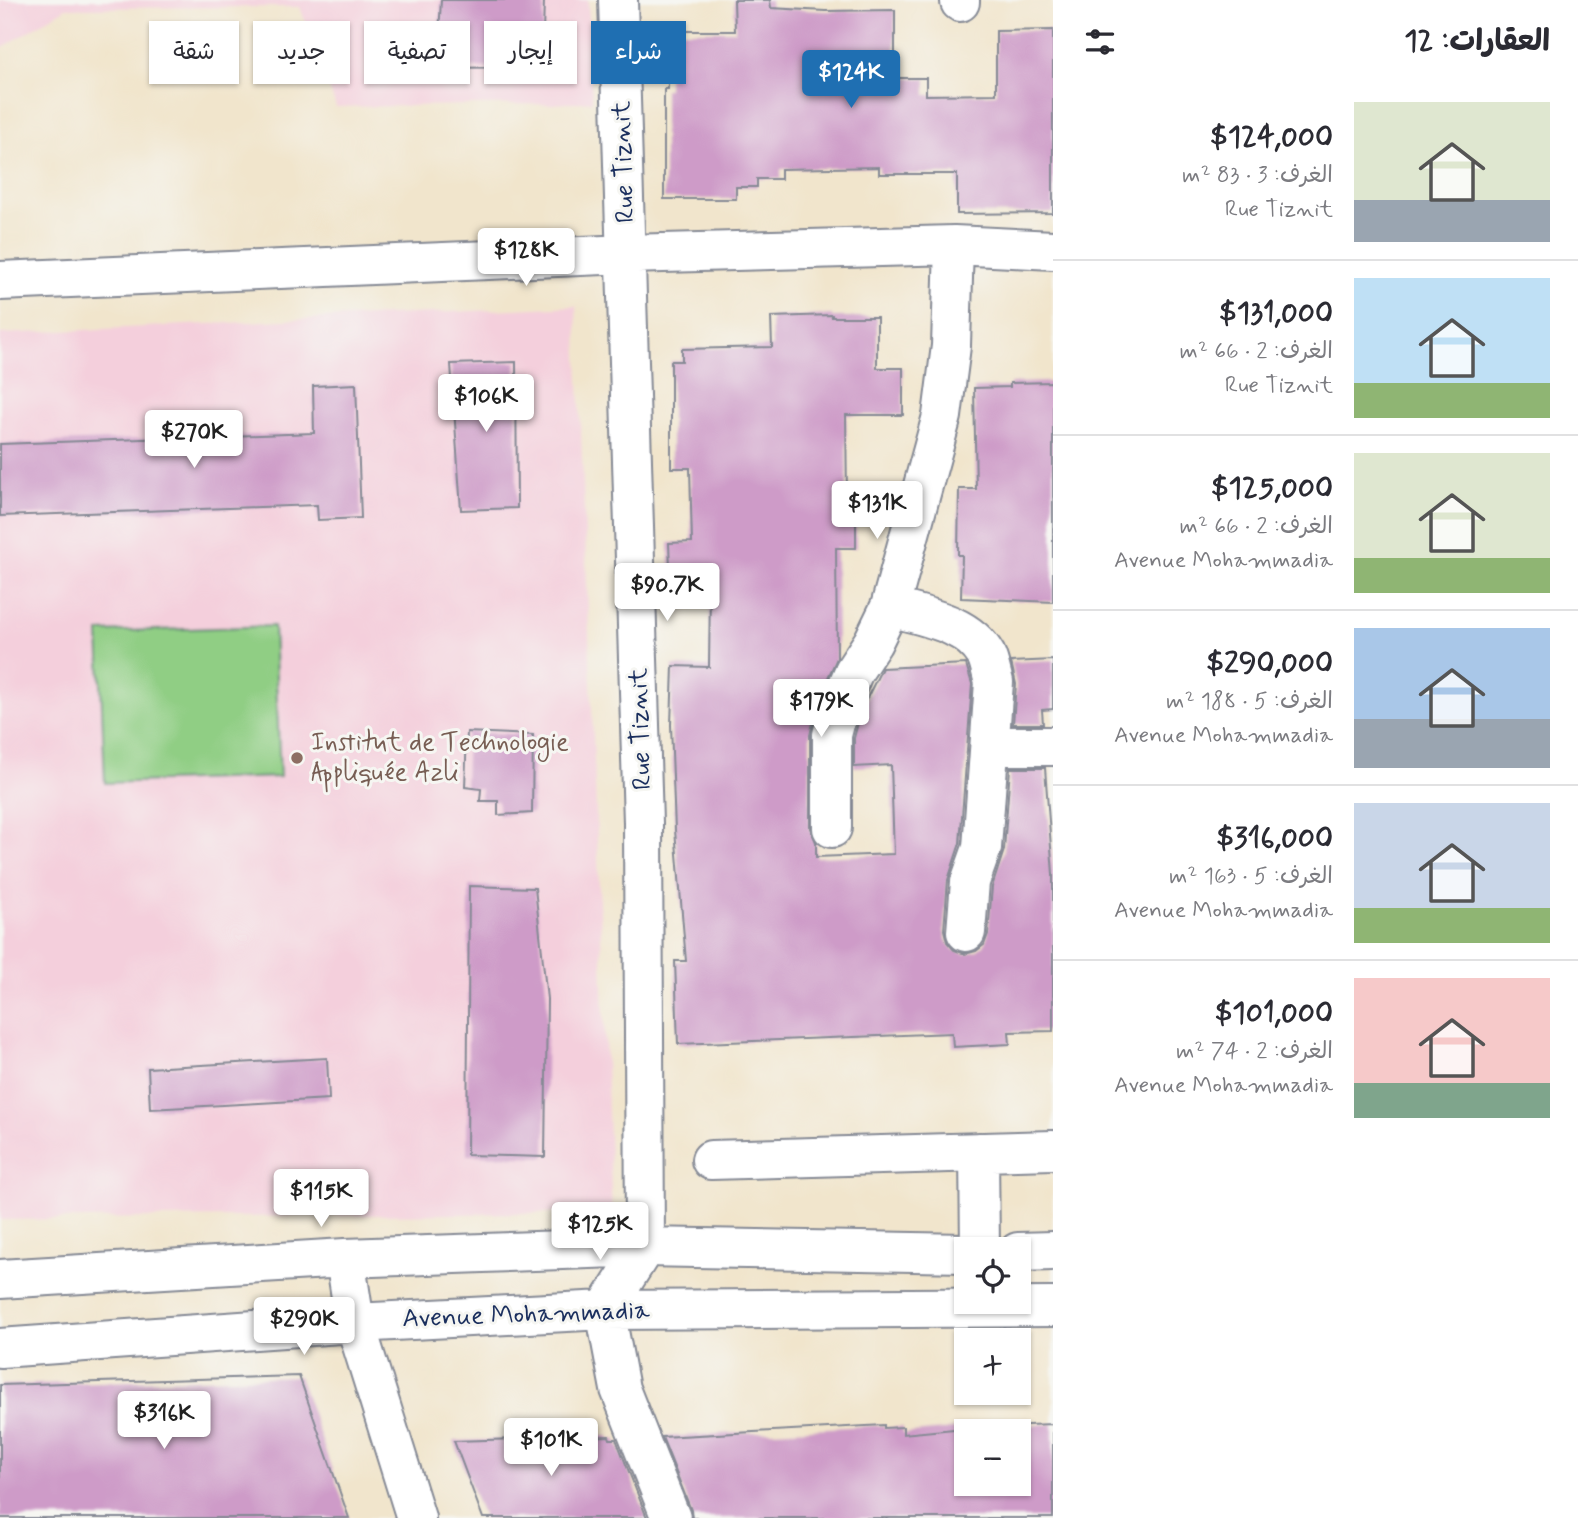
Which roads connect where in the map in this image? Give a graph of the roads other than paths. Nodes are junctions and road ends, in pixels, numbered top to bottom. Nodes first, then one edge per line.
1 (618, 0) edge
2 (954, 245) junction
3 (1053, 250) edge
4 (627, 254) junction
5 (0, 281) edge
6 (890, 607) junction
7 (991, 746) junction
8 (1053, 746) edge
9 (832, 828) dead end
10 (967, 932) dead end
11 (1053, 1150) edge
12 (979, 1152) junction
13 (711, 1160) dead end
14 (980, 1237) edge
15 (645, 1247) junction
16 (1053, 1251) edge
17 (1031, 1252) edge
18 (954, 1253) edge
19 (345, 1258) junction
20 (0, 1279) edge
21 (1053, 1307) edge
22 (605, 1310) junction
23 (355, 1323) junction
24 (0, 1348) edge
25 (416, 1518) edge
26 (671, 1518) edge

1 - 4 street, Rue Tiznit
2 - 3 street
2 - 4 street
2 - 6 street
4 - 5 street
4 - 15 street, Rue Tiznit
6 - 7 street
6 - 9 street
7 - 8 street
7 - 10 street
11 - 12 street
12 - 13 street
12 - 14 street
15 - 18 street
15 - 19 street
15 - 22 street
16 - 17 street
19 - 20 street
19 - 23 street
21 - 22 street, Avenue Mohammadia
22 - 23 street, Avenue Mohammadia
22 - 26 street
23 - 24 street, Avenue Mohammadia
23 - 25 street

